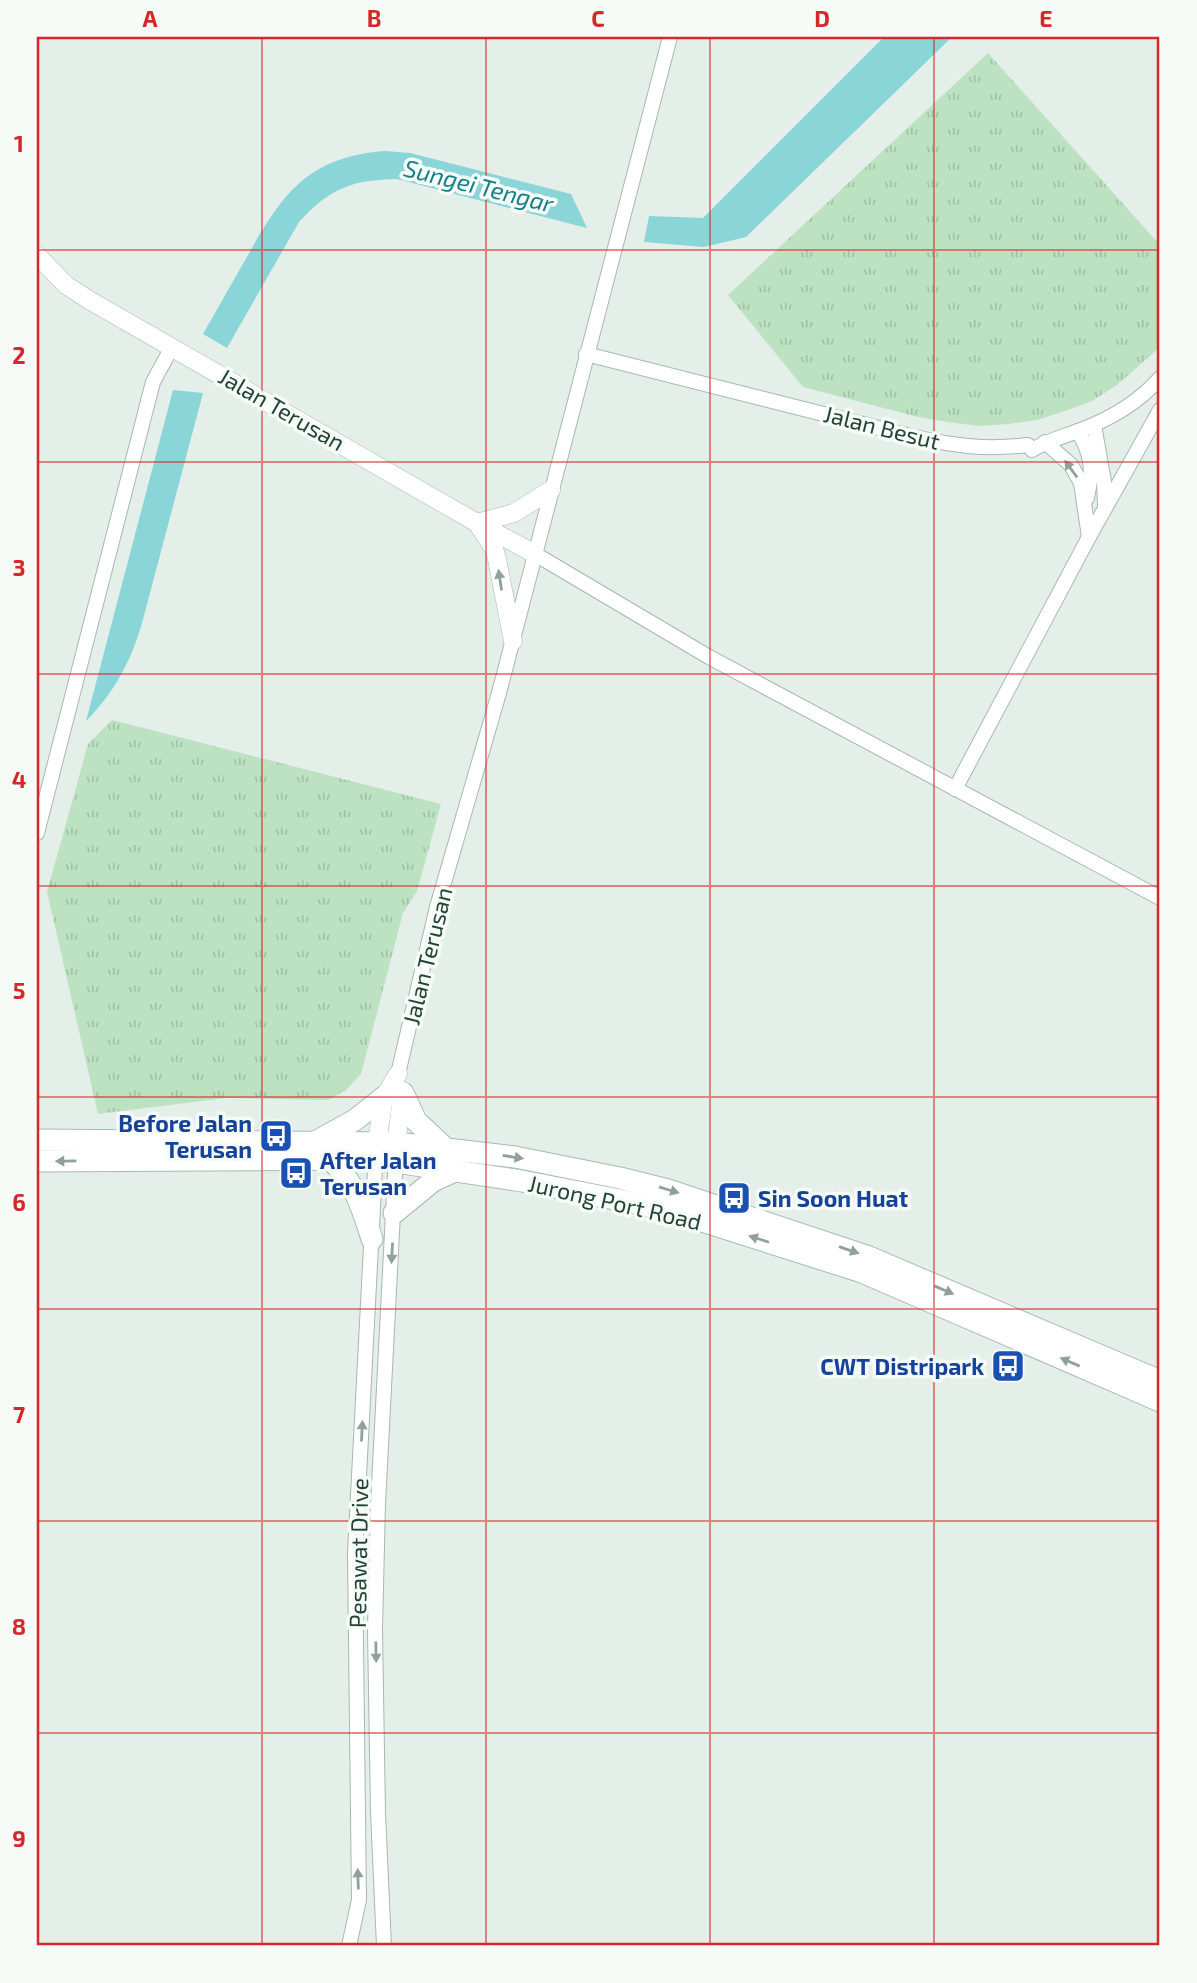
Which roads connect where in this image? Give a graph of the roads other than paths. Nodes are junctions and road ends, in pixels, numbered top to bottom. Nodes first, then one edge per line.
1 (670, 37) edge
2 (37, 255) edge
3 (172, 346) junction
4 (586, 354) junction
5 (1160, 378) edge
6 (1160, 410) edge
7 (1094, 425) junction
8 (1078, 431) junction
9 (1045, 442) junction
10 (551, 490) junction
11 (1086, 503) junction
12 (1105, 509) junction
13 (477, 523) junction
14 (1089, 537) junction
15 (535, 554) junction
16 (513, 641) junction
17 (54, 767) junction
18 (37, 789) edge
19 (954, 789) junction
20 (37, 833) edge
21 (1160, 898) edge
22 (395, 1088) junction
23 (37, 1140) edge
24 (315, 1142) junction
25 (445, 1148) junction
26 (386, 1151) junction
27 (330, 1159) junction
28 (37, 1161) edge
29 (457, 1170) junction
30 (394, 1213) junction
31 (372, 1239) junction
32 (1160, 1381) edge
33 (1160, 1401) edge
34 (349, 1946) edge
35 (384, 1946) edge

1 - 4 street, Jalan Terusan
2 - 3 street, Jalan Terusan
3 - 13 street, Jalan Terusan
3 - 17 street
4 - 9 street, Jalan Besut
4 - 10 street, Jalan Terusan
5 - 7 street, Jalan Besut
6 - 12 street
7 - 8 street, Jalan Besut
7 - 12 street
8 - 9 street, Jalan Besut
8 - 11 street
11 -> 9 street
10 - 13 street
10 - 15 street, Jalan Terusan
11 - 14 street
12 - 14 street
13 - 15 street, Jalan Terusan
16 -> 13 street
14 - 19 street
15 - 16 street, Jalan Terusan
15 - 19 street
16 - 22 street, Jalan Terusan
17 - 18 street
17 - 20 street
19 - 21 street
22 - 24 main road
22 - 25 main road
22 - 26 street
23 - 24 main road, Jurong Port Road
24 - 26 main road, Jurong Port Road
25 - 26 main road, Jurong Port Road
25 -> 32 main road, Jurong Port Road
26 - 27 main road, Jurong Port Road
26 - 29 main road, Jurong Port Road
26 - 30 street, Pesawat Drive
26 - 31 street, Pesawat Drive
27 -> 28 main road, Jurong Port Road
27 - 31 main road
29 - 30 main road
33 -> 29 main road, Jurong Port Road
30 -> 35 street, Pesawat Drive
34 -> 31 street, Pesawat Drive

